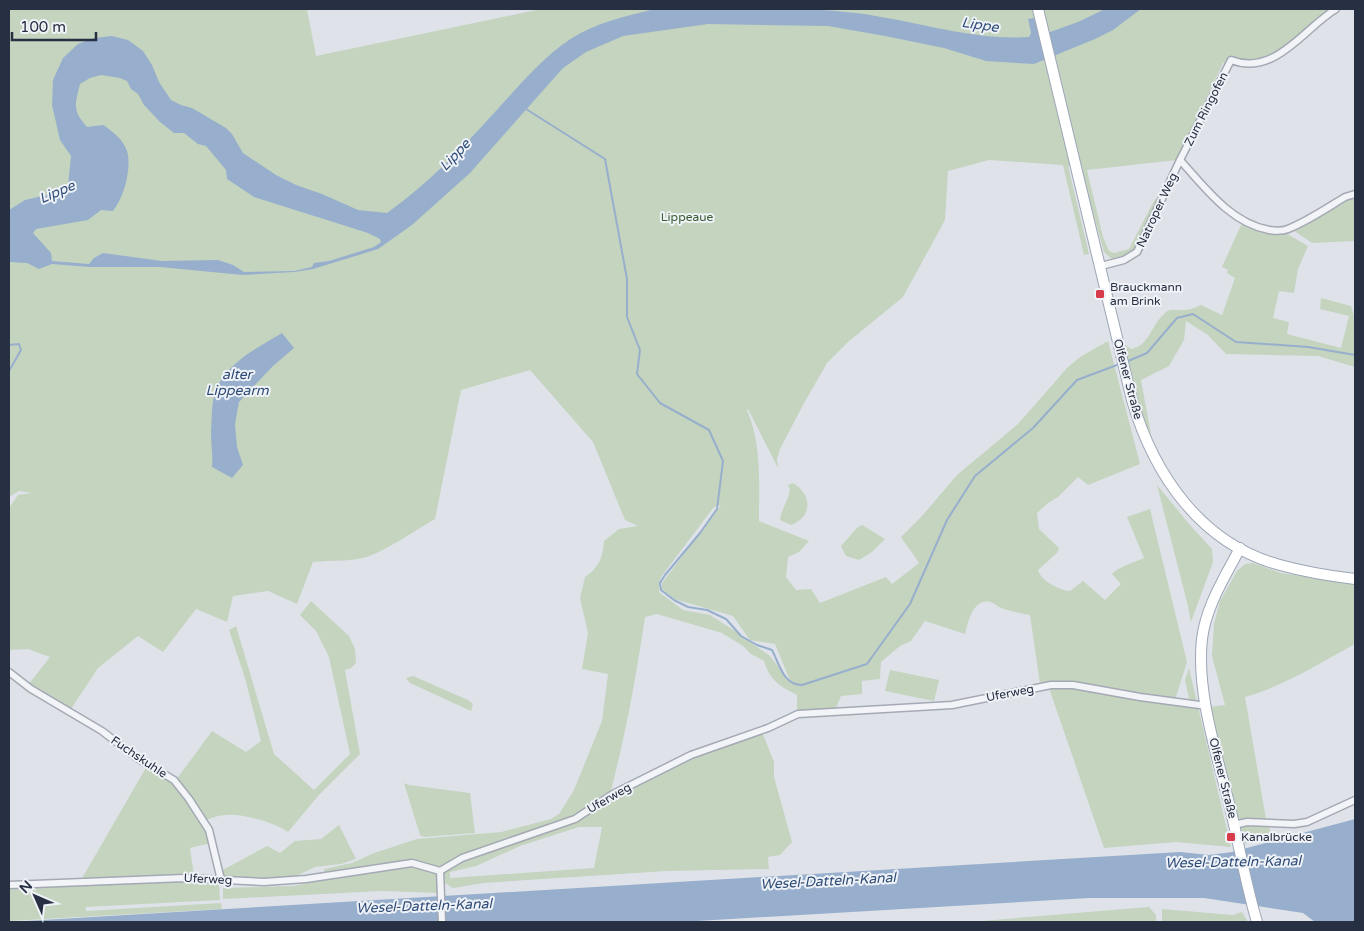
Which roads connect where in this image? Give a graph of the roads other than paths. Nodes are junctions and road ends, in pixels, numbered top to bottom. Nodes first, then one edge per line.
1 (1038, 9) edge
2 (1336, 9) edge
3 (1180, 160) junction
4 (1355, 194) edge
5 (1101, 266) junction
6 (1240, 548) junction
7 (1355, 579) edge
8 (9, 672) edge
9 (1207, 706) junction
10 (1355, 800) edge
11 (1234, 825) junction
12 (440, 871) junction
13 (220, 880) junction
14 (9, 885) edge
15 (1256, 919) edge
16 (442, 922) edge

1 - 5 main road, Olfener Straße
2 - 3 street, Zum Ringofen
3 - 4 street, Natroper Weg
3 - 5 street, Natroper Weg
5 - 6 main road, Olfener Straße
6 - 7 main road
6 - 9 main road, Olfener Straße
8 - 13 street, Fuchskuhle
9 - 11 main road, Olfener Straße
9 - 12 street, Uferweg
10 - 11 street
11 - 15 main road, Olfener Straße
12 - 13 street, Uferweg
12 - 16 street
13 - 14 street, Uferweg

